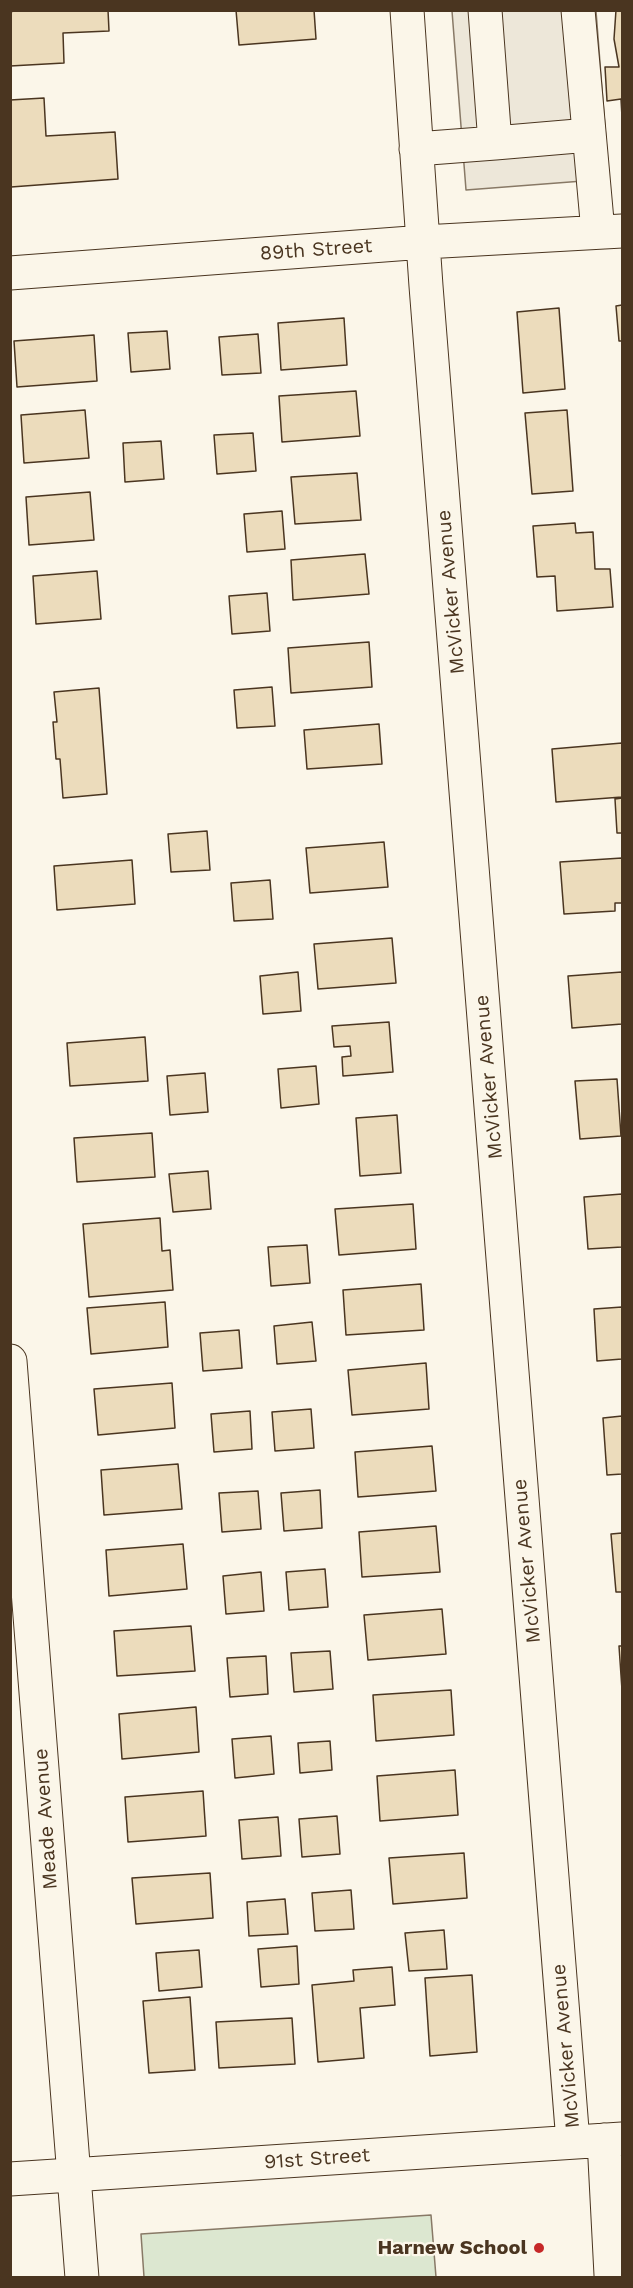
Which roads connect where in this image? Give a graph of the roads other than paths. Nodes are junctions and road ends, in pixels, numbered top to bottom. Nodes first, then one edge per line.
1 (407, 10) edge
2 (485, 10) edge
3 (578, 10) edge
4 (589, 135) junction
5 (495, 143) junction
6 (416, 149) junction
7 (610, 231) edge
8 (424, 242) junction
9 (10, 273) edge
10 (10, 1361) edge
11 (600, 2141) edge
12 (73, 2174) junction
13 (10, 2179) edge
14 (611, 2275) dead end
15 (82, 2277) edge

1 - 6 street, McVicker Avenue
2 - 5 street
3 - 4 street
4 - 5 street
4 - 7 street
5 - 6 street
6 - 8 street, McVicker Avenue
7 - 8 street, 89th Street
8 - 9 street, 89th Street
8 - 11 street, McVicker Avenue
10 - 12 street, Meade Avenue
11 - 12 street, 91st Street
11 - 14 street, McVicker Avenue
12 - 13 street, 91st Street
12 - 15 street, Meade Avenue

